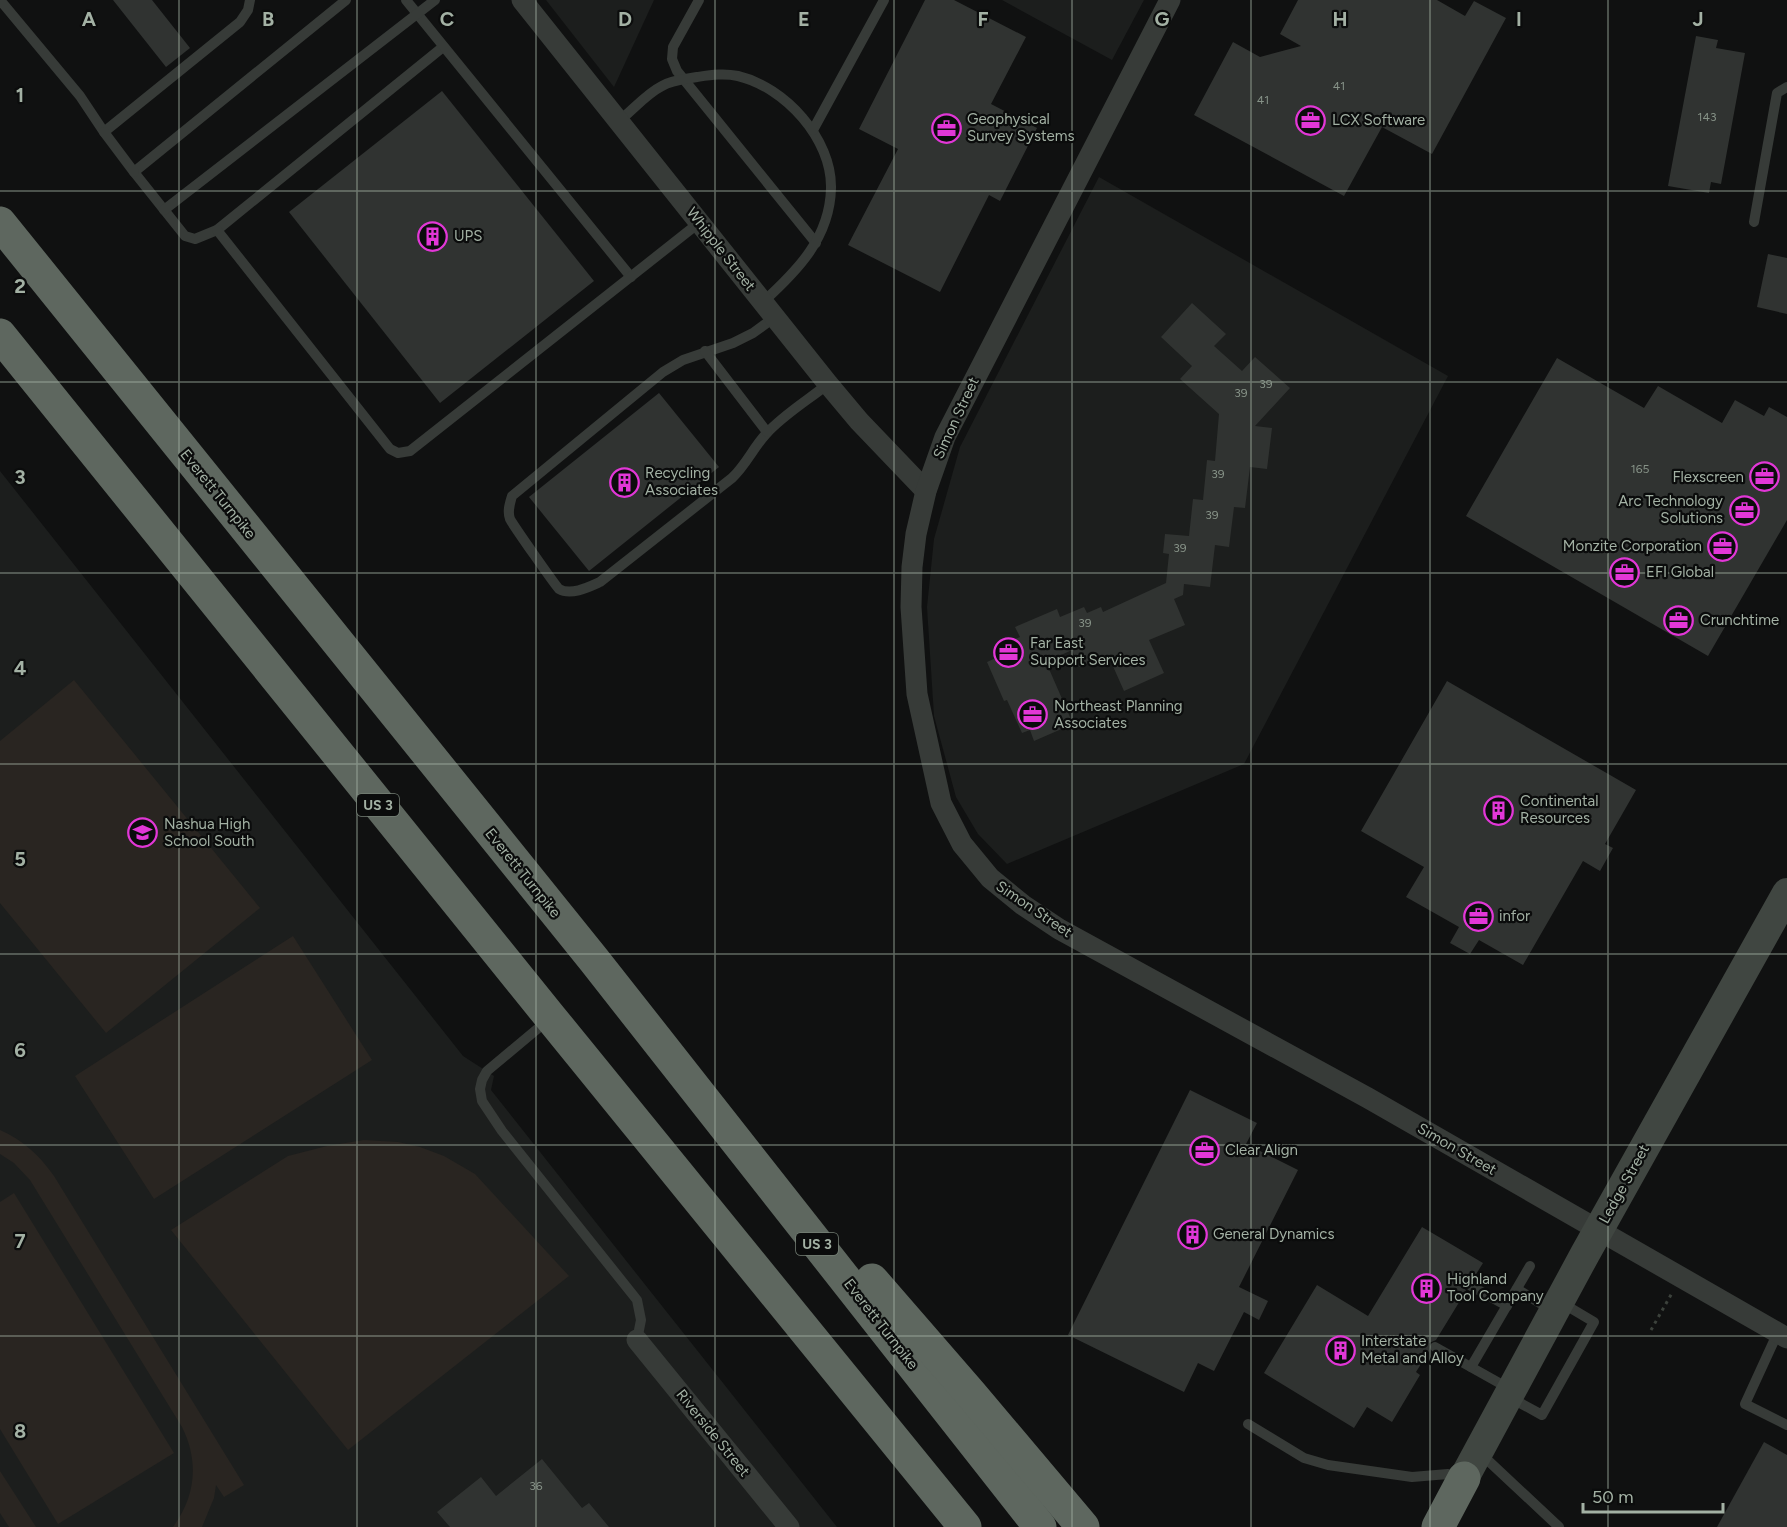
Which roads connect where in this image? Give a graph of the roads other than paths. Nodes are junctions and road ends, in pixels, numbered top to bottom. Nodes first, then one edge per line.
1 (0, 0) edge
2 (250, 0) edge
3 (346, 0) edge
4 (406, 0) edge
5 (435, 0) edge
6 (699, 0) edge
7 (884, 0) edge
8 (1170, 0) edge
9 (530, 3) edge
10 (417, 13) junction
11 (443, 47) junction
12 (684, 79) junction
13 (1787, 87) edge
14 (619, 121) junction
15 (813, 130) junction
16 (104, 132) junction
17 (134, 172) junction
18 (164, 210) junction
19 (700, 222) junction
20 (1754, 222) dead end
21 (0, 223) edge
22 (217, 231) junction
23 (816, 243) junction
24 (631, 277) junction
25 (769, 310) junction
26 (0, 335) edge
27 (705, 351) junction
28 (828, 384) junction
29 (767, 432) junction
30 (926, 491) junction
31 (1787, 893) edge
32 (594, 960) junction
33 (550, 1018) junction
34 (1598, 1230) junction
35 (1530, 1266) dead end
36 (1471, 1286) dead end
37 (1517, 1289) junction
38 (1507, 1306) junction
39 (1556, 1306) junction
40 (1782, 1335) edge
41 (637, 1340) joint
42 (1435, 1347) dead end
43 (1471, 1367) junction
44 (1510, 1393) junction
45 (1248, 1424) dead end
46 (1787, 1425) edge
47 (1471, 1465) junction
48 (789, 1527) edge
49 (965, 1527) edge
50 (1040, 1527) edge
51 (1083, 1527) edge
52 (1438, 1527) edge
53 (1559, 1527) edge

1 - 16 lane
2 - 16 lane
3 - 17 lane
4 - 10 lane
5 - 10 lane
6 - 12 lane
7 - 15 lane
8 - 30 street, Simon Street
9 - 14 street, Whipple Street
10 - 11 lane
10 - 18 lane
11 - 22 lane
11 - 24 lane
12 - 14 lane
12 - 15 lane
12 - 23 lane
13 - 20 lane
14 - 19 street, Whipple Street
15 - 23 lane
16 - 17 lane
17 - 18 lane
18 - 22 lane
19 - 24 lane
19 - 25 street, Whipple Street
21 - 32 highway, Everett Turnpike / US 3
22 - 24 lane
23 - 25 lane
25 - 27 lane
25 - 28 street, Whipple Street
26 - 33 highway, US 3
27 - 29 lane
27 - 29 lane
28 - 29 lane
28 - 30 street, Whipple Street
30 - 34 street, Simon Street
31 - 34 street, Ledge Street
32 - 50 highway, Everett Turnpike / US 3
32 - 51 highway
33 - 41 lane
33 - 49 highway, US 3
34 - 39 street, Ledge Street
34 - 40 street, Simon Street
35 - 37 lane
36 - 38 lane
37 - 38 lane
37 - 39 lane
38 - 43 lane
39 - 44 street, Ledge Street
39 - 44 lane
40 - 46 lane
41 - 48 street, Riverside Street
42 - 43 lane
43 - 44 lane
44 - 47 street, Ledge Street
45 - 47 lane
47 - 52 highway
47 - 53 lane

